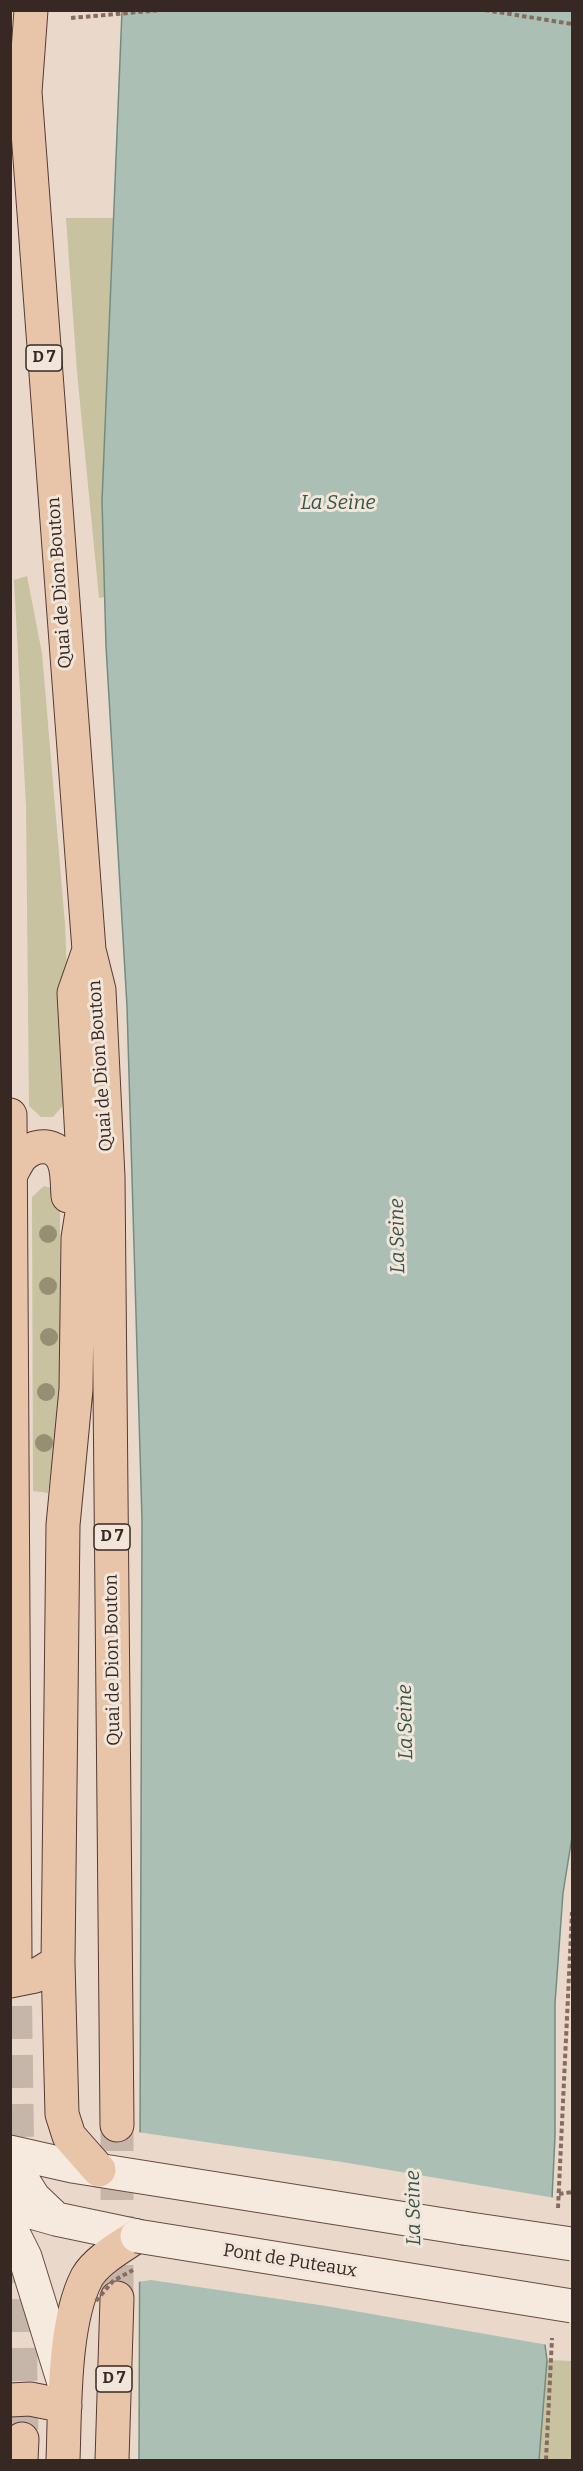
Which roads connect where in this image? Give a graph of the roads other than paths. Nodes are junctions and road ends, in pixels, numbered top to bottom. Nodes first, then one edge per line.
1 (31, 10) edge
2 (89, 950) junction
3 (10, 1114) edge
4 (11, 1174) edge
5 (78, 1238) junction
6 (58, 1962) junction
7 (13, 1969) edge
8 (117, 2126) tunnel mouth
9 (10, 2152) edge
10 (10, 2160) tunnel mouth
11 (99, 2170) junction
12 (10, 2206) edge
13 (56, 2219) junction
14 (10, 2227) edge
15 (565, 2231) edge
16 (137, 2236) junction
17 (117, 2298) tunnel mouth
18 (573, 2306) edge
19 (65, 2396) junction
20 (10, 2400) edge
21 (63, 2460) edge
22 (112, 2460) edge

1 - 2 main road, Quai de Dion Bouton / D 7
2 - 5 main road
2 - 8 main road, Quai de Dion Bouton / D 7
3 - 4 main road
4 - 5 main road
4 - 7 main road
5 - 6 main road
6 - 7 main road
6 - 11 main road
9 - 11 main road
10 - 13 main road
11 - 15 main road, bridge
12 - 13 main road, Pont de Puteaux
13 - 16 main road, Pont de Puteaux
14 - 19 main road
16 - 18 main road, Pont de Puteaux, bridge
16 - 19 main road
17 - 22 main road, D 7
19 - 20 main road
19 - 21 main road

